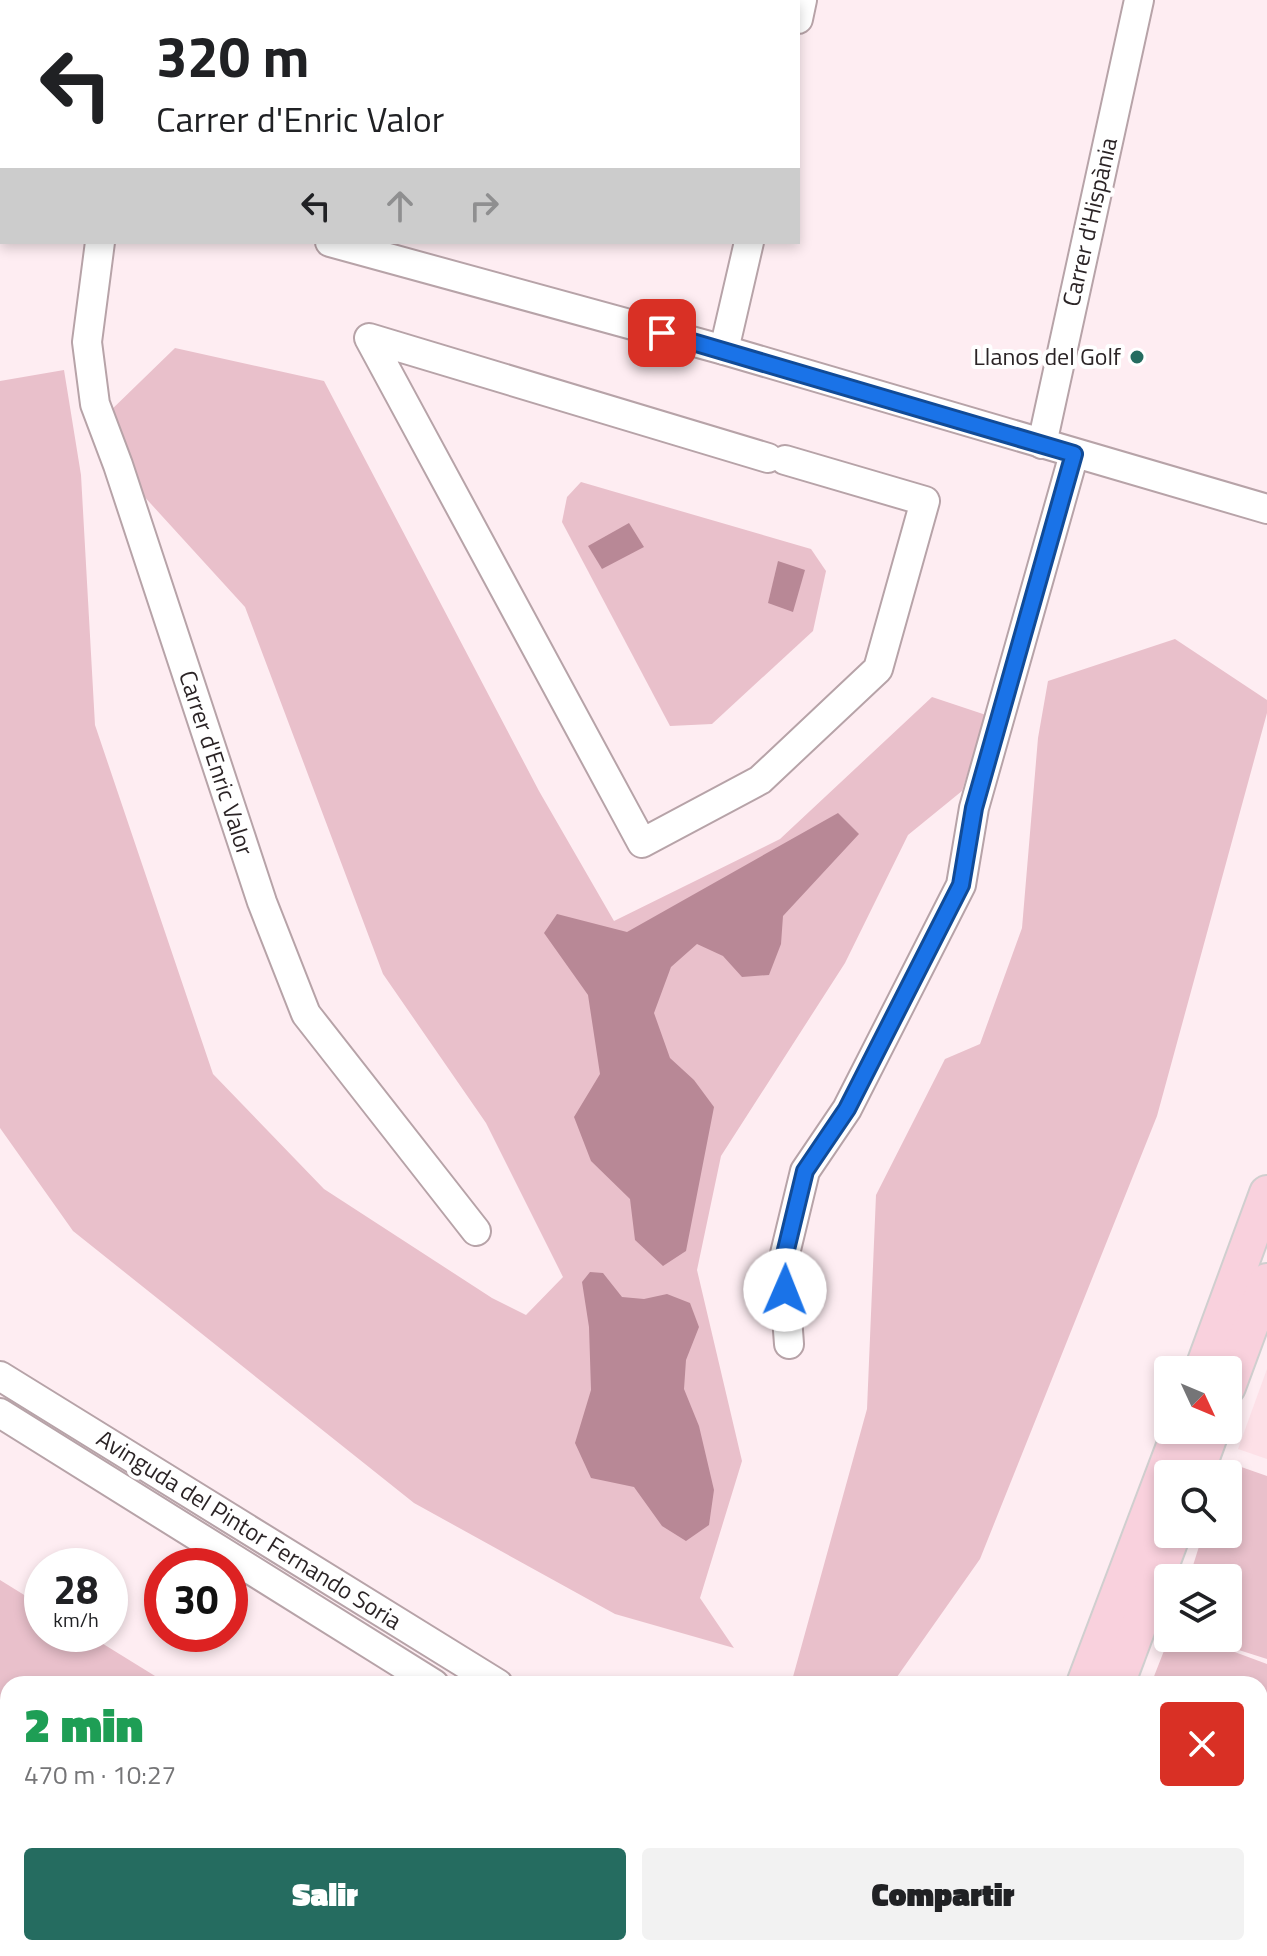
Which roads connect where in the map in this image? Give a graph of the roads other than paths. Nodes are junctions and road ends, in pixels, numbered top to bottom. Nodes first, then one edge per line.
1 (1125, 0) edge
2 (1139, 0) edge
3 (100, 244) edge
4 (749, 244) edge
5 (359, 246) edge
6 (724, 350) junction
7 (1034, 441) junction
8 (1074, 454) junction
9 (776, 459) joint
10 (1267, 509) edge
11 (1267, 1193) edge
12 (476, 1231) dead end
13 (1267, 1281) edge
14 (789, 1344) dead end
15 (1207, 1356) edge
16 (1239, 1356) edge
17 (0, 1376) edge
18 (0, 1413) edge
19 (1175, 1444) edge
20 (1168, 1548) edge
21 (421, 1676) edge
22 (485, 1676) edge
23 (1087, 1676) edge
24 (1120, 1676) edge

1 - 7 street, Carrer d'Hispània
2 - 7 street, Carrer d'Hispània
3 - 12 street, Carrer d'Enric Valor
4 - 6 street
5 - 6 street
6 - 7 street
7 - 8 street
8 - 10 street
8 - 14 street
9 - 9 street
11 - 15 main road
13 - 16 main road
17 - 22 street, Avinguda del Pintor Fernando Soria
18 - 21 street, Avinguda del Pintor Fernando Soria
19 - 23 main road
20 - 24 main road

